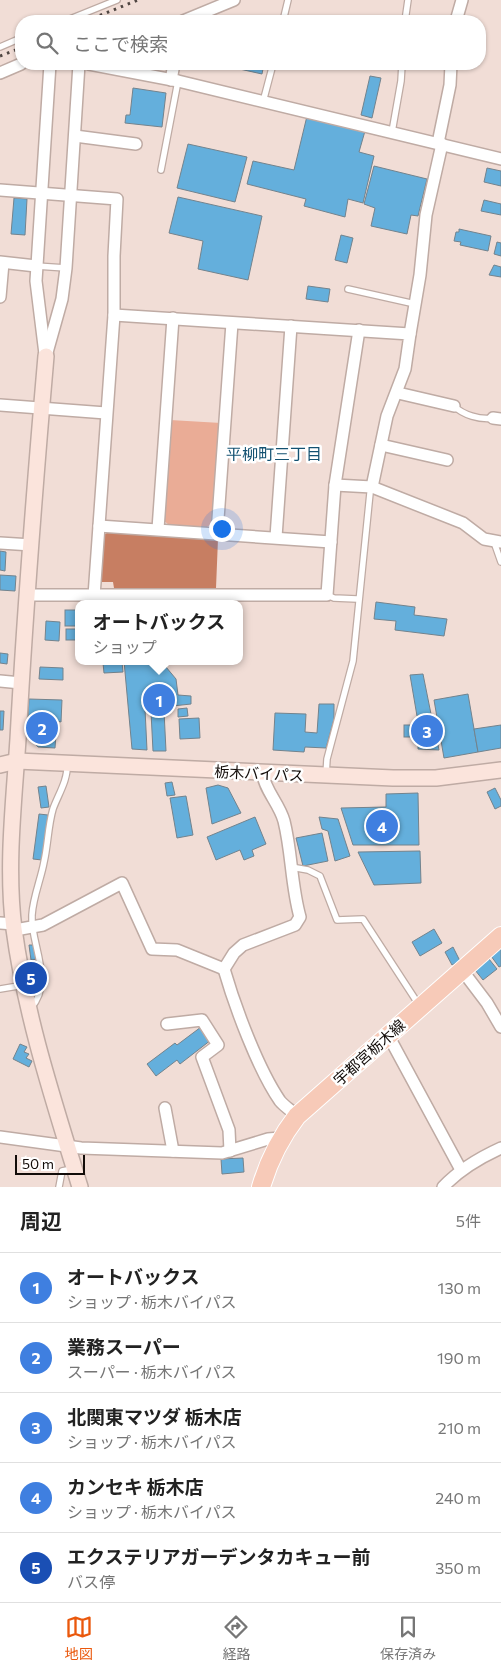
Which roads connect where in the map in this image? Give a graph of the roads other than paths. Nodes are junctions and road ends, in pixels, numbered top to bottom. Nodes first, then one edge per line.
1 (117, 0) edge
2 (234, 0) edge
3 (288, 0) edge
4 (408, 0) edge
5 (462, 0) edge
6 (80, 15) edge
7 (198, 15) edge
8 (284, 15) edge
9 (406, 15) edge
10 (458, 15) edge
11 (15, 41) edge
12 (0, 47) edge
13 (15, 67) edge
14 (50, 70) edge
15 (80, 70) edge
16 (121, 70) edge
17 (174, 70) edge
18 (272, 70) edge
19 (402, 70) edge
20 (451, 70) edge
21 (0, 73) edge
22 (175, 80) junction
23 (264, 102) junction
24 (392, 132) junction
25 (74, 136) junction
26 (440, 143) junction
27 (136, 144) dead end
28 (501, 159) edge
29 (162, 170) dead end
30 (0, 190) edge
31 (41, 193) junction
32 (70, 195) junction
33 (1, 263) edge
34 (36, 266) junction
35 (66, 268) junction
36 (348, 288) dead end
37 (0, 297) edge
38 (415, 304) junction
39 (114, 314) junction
40 (173, 318) junction
41 (232, 323) junction
42 (290, 326) junction
43 (359, 330) junction
44 (410, 334) junction
45 (46, 356) junction
46 (398, 394) junction
47 (0, 405) edge
48 (454, 406) joint
49 (41, 408) junction
50 (106, 412) junction
51 (497, 418) edge
52 (381, 445) junction
53 (447, 460) dead end
54 (335, 485) junction
55 (372, 487) junction
56 (99, 526) junction
57 (158, 529) junction
58 (217, 533) junction
59 (276, 537) junction
60 (331, 542) junction
61 (497, 542) edge
62 (0, 543) edge
63 (32, 545) junction
64 (501, 562) edge
65 (28, 595) junction
66 (327, 595) junction
67 (94, 596) junction
68 (357, 600) junction
69 (0, 682) edge
70 (21, 683) junction
71 (0, 755) edge
72 (17, 761) junction
73 (67, 763) junction
74 (0, 765) edge
75 (501, 770) edge
76 (262, 772) junction
77 (326, 776) junction
78 (290, 867) junction
79 (9, 926) edge
80 (34, 928) junction
81 (501, 936) edge
82 (224, 969) junction
83 (462, 970) junction
84 (24, 985) junction
85 (0, 989) edge
86 (420, 1006) junction
87 (29, 1010) junction
88 (167, 1024) dead end
89 (501, 1028) edge
90 (388, 1035) junction
91 (165, 1108) dead end
92 (297, 1116) junction
93 (0, 1137) edge
94 (280, 1138) junction
95 (68, 1147) junction
96 (230, 1150) junction
97 (173, 1152) junction
98 (500, 1152) edge
99 (74, 1168) junction
100 (461, 1170) junction
101 (59, 1187) edge
102 (80, 1187) edge
103 (261, 1187) edge
104 (443, 1187) edge

1 - 6 lane
2 - 7 street
3 - 8 lane
4 - 9 lane
5 - 10 street
11 - 12 lane
13 - 21 street
14 - 31 street
15 - 25 street
16 - 22 street
17 - 22 street
18 - 23 lane
19 - 24 lane
20 - 26 street
22 - 23 street
22 - 29 lane
23 - 24 street
24 - 26 street
25 - 27 street
25 - 32 street
26 - 28 street
26 - 38 street
30 - 31 street
31 - 32 street
31 - 34 street
32 - 35 street
32 - 39 street
33 - 34 street
33 - 37 street
34 - 35 lane
34 - 45 street
35 - 45 street
36 - 38 lane
38 - 44 street
39 - 40 street
39 - 50 street
40 - 41 street
40 - 57 street
41 - 42 street
41 - 58 street
42 - 43 street
42 - 59 street
43 - 44 street
43 - 54 street
44 - 46 street
45 - 49 street
46 - 48 street
46 - 52 street
47 - 49 street
48 - 51 lane
49 - 50 street
49 - 63 street
50 - 56 street
52 - 53 street
52 - 55 street
54 - 55 street
54 - 60 street
55 - 61 street
55 - 68 lane
56 - 57 street
56 - 67 street
57 - 58 street
58 - 59 street
59 - 60 street
60 - 66 street
61 - 64 lane
62 - 63 street
63 - 65 street
65 - 67 street
65 - 70 street
66 - 67 street
66 - 68 lane
68 - 77 lane
69 - 70 street
70 - 72 street
71 - 72 street, 栃木バイパス
72 - 73 street, 栃木バイパス
72 - 74 street, 栃木バイパス
72 - 79 street
73 - 76 street, 栃木バイパス
73 - 80 lane
75 - 77 street, 栃木バイパス
76 - 77 street, 栃木バイパス
76 - 78 street
78 - 82 street
78 - 86 lane
79 - 80 street
79 - 84 street
80 - 82 street
80 - 87 lane
81 - 83 main road, 宇都宮栃木線
82 - 92 street
83 - 86 main road, 宇都宮栃木線
83 - 89 street
84 - 85 lane
84 - 87 street
86 - 90 main road, 宇都宮栃木線
87 - 95 street
88 - 96 street
90 - 92 main road, 宇都宮栃木線
90 - 100 street
91 - 97 street
92 - 94 main road, 宇都宮栃木線
93 - 95 street
94 - 96 street
94 - 103 main road, 宇都宮栃木線
95 - 97 street
95 - 99 street
96 - 97 street
98 - 100 street
99 - 101 lane
99 - 102 street
100 - 104 street

